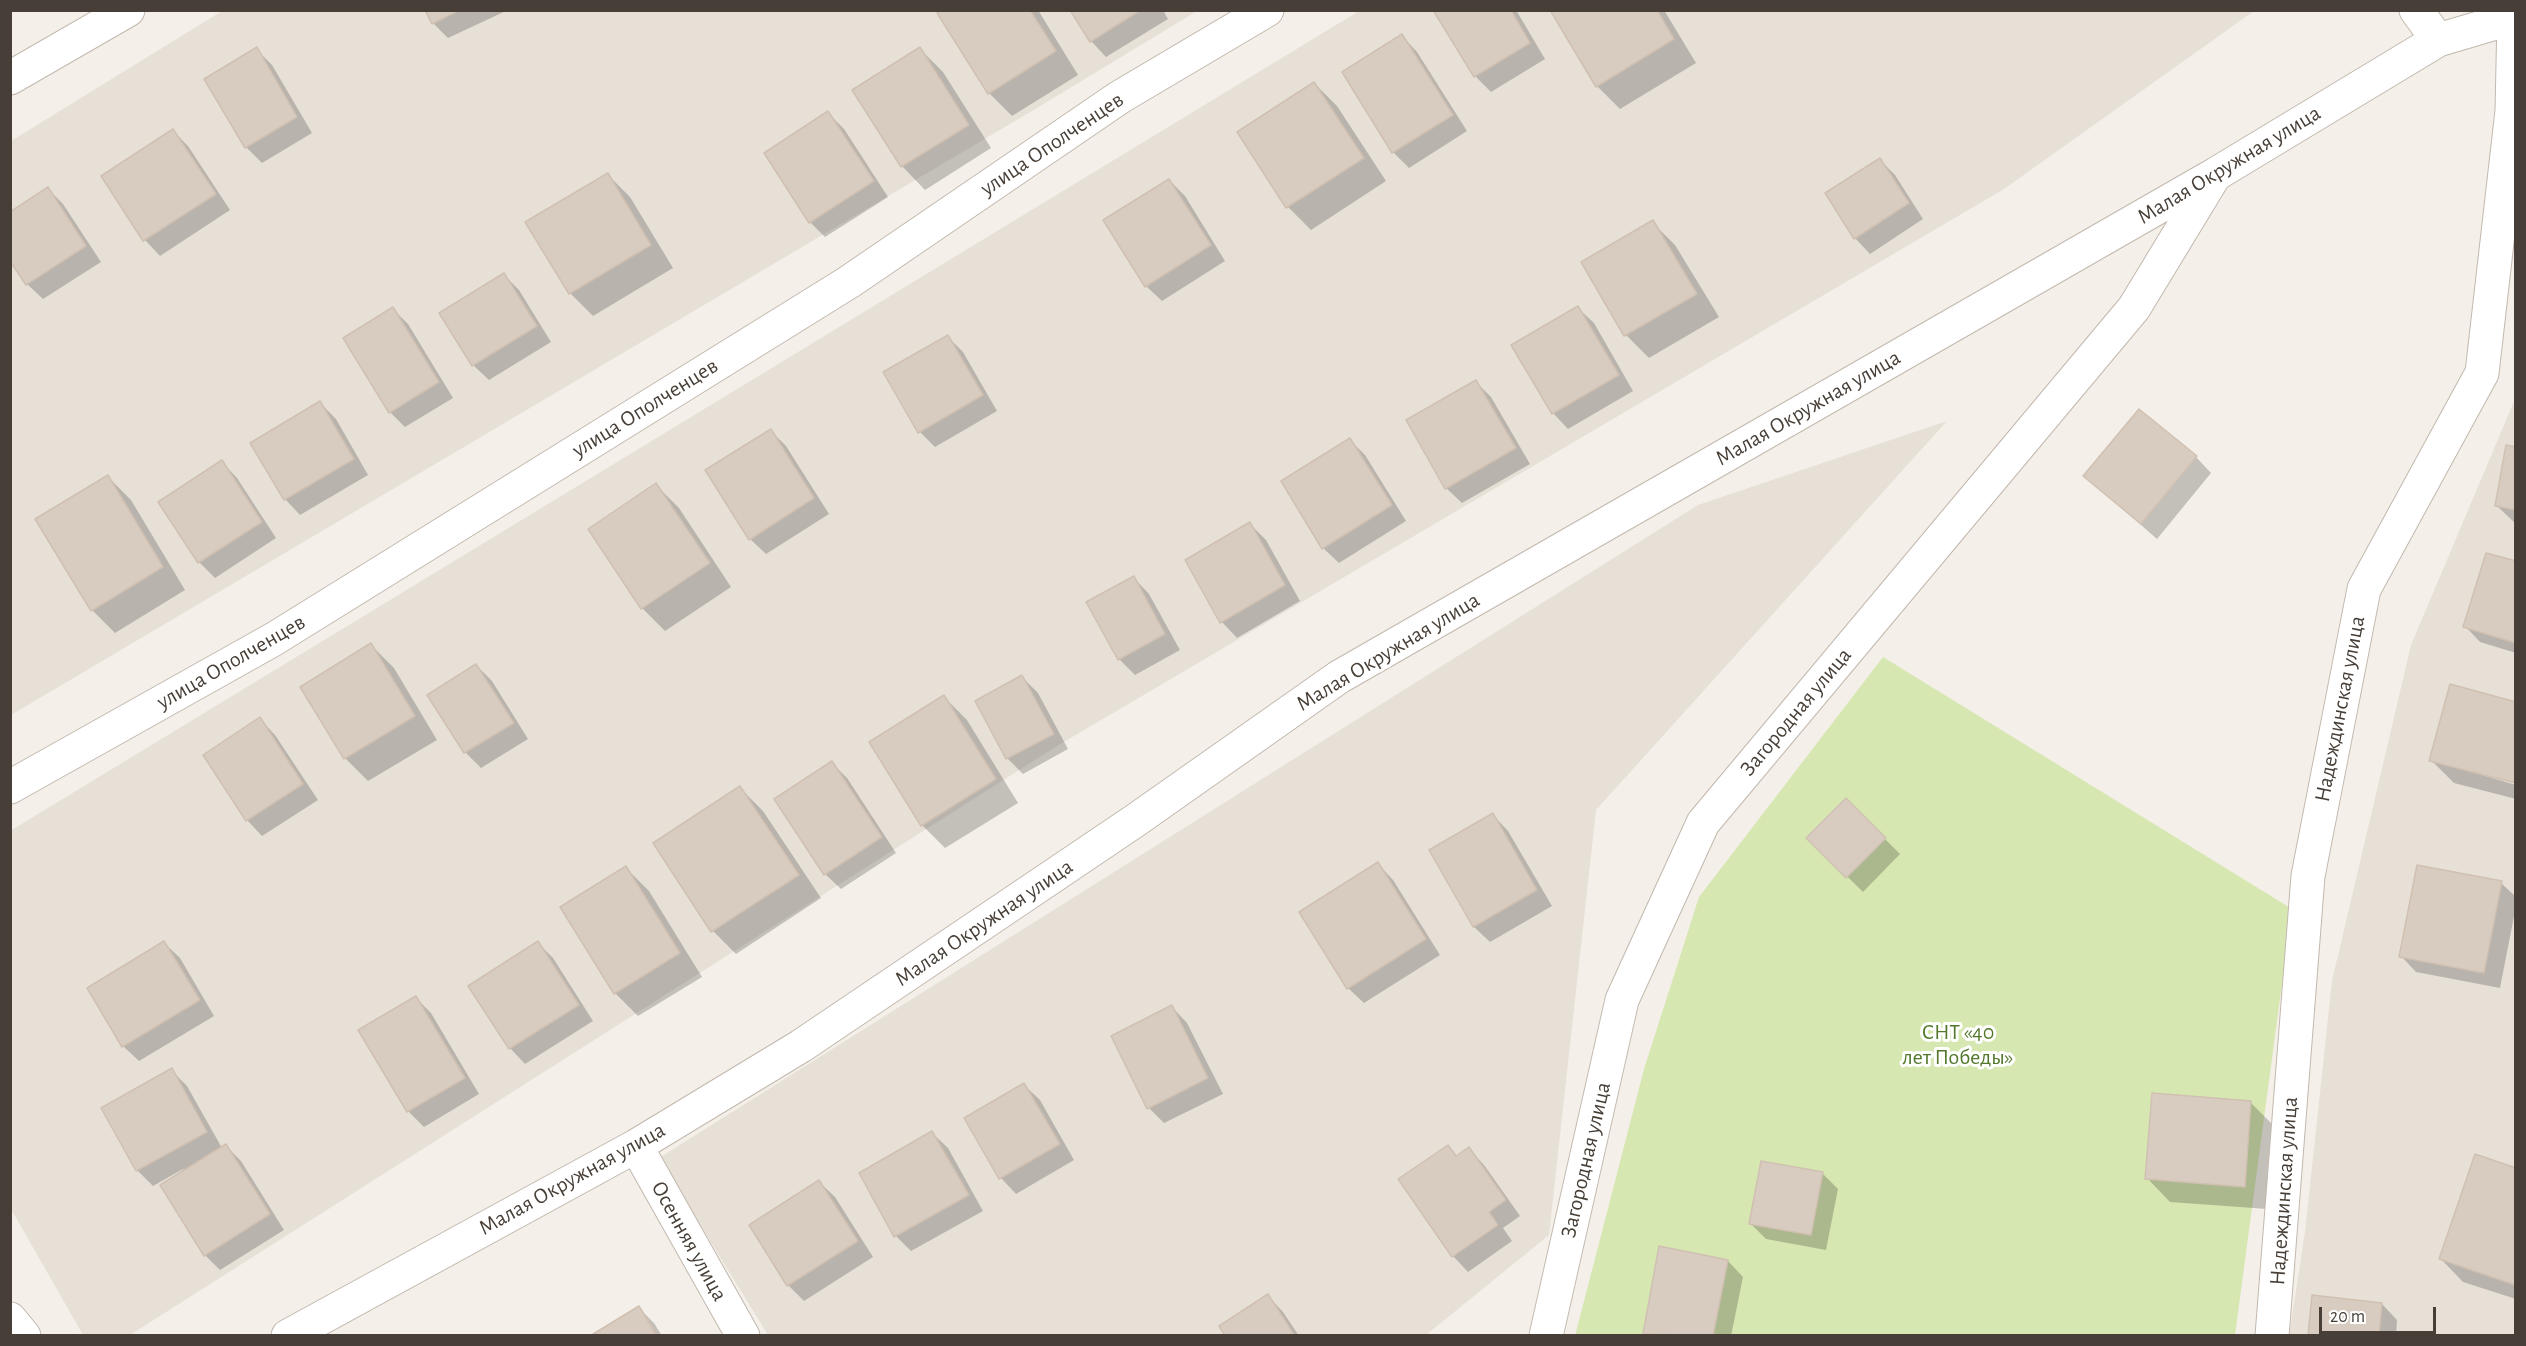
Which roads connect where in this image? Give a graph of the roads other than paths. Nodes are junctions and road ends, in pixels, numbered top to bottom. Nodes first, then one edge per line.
1 (128, 10) edge
2 (1268, 10) edge
3 (2416, 10) edge
4 (2515, 17) edge
5 (2438, 40) junction
6 (10, 78) edge
7 (2514, 112) edge
8 (2216, 174) junction
9 (10, 787) edge
10 (636, 1146) junction
11 (10, 1318) edge
12 (24, 1335) edge
13 (288, 1335) edge
14 (743, 1335) edge
15 (1546, 1335) edge
16 (2272, 1335) edge

1 - 6 street
2 - 9 street, улица Ополченцев
3 - 5 street
4 - 5 street, Малая Окружная улица
4 - 7 street, Надеждинская улица
5 - 8 street, Малая Окружная улица
7 - 16 street, Надеждинская улица
8 - 10 street, Малая Окружная улица
8 - 15 street, Загородная улица
10 - 13 street, Малая Окружная улица
10 - 14 street, Осенняя улица
11 - 12 street

